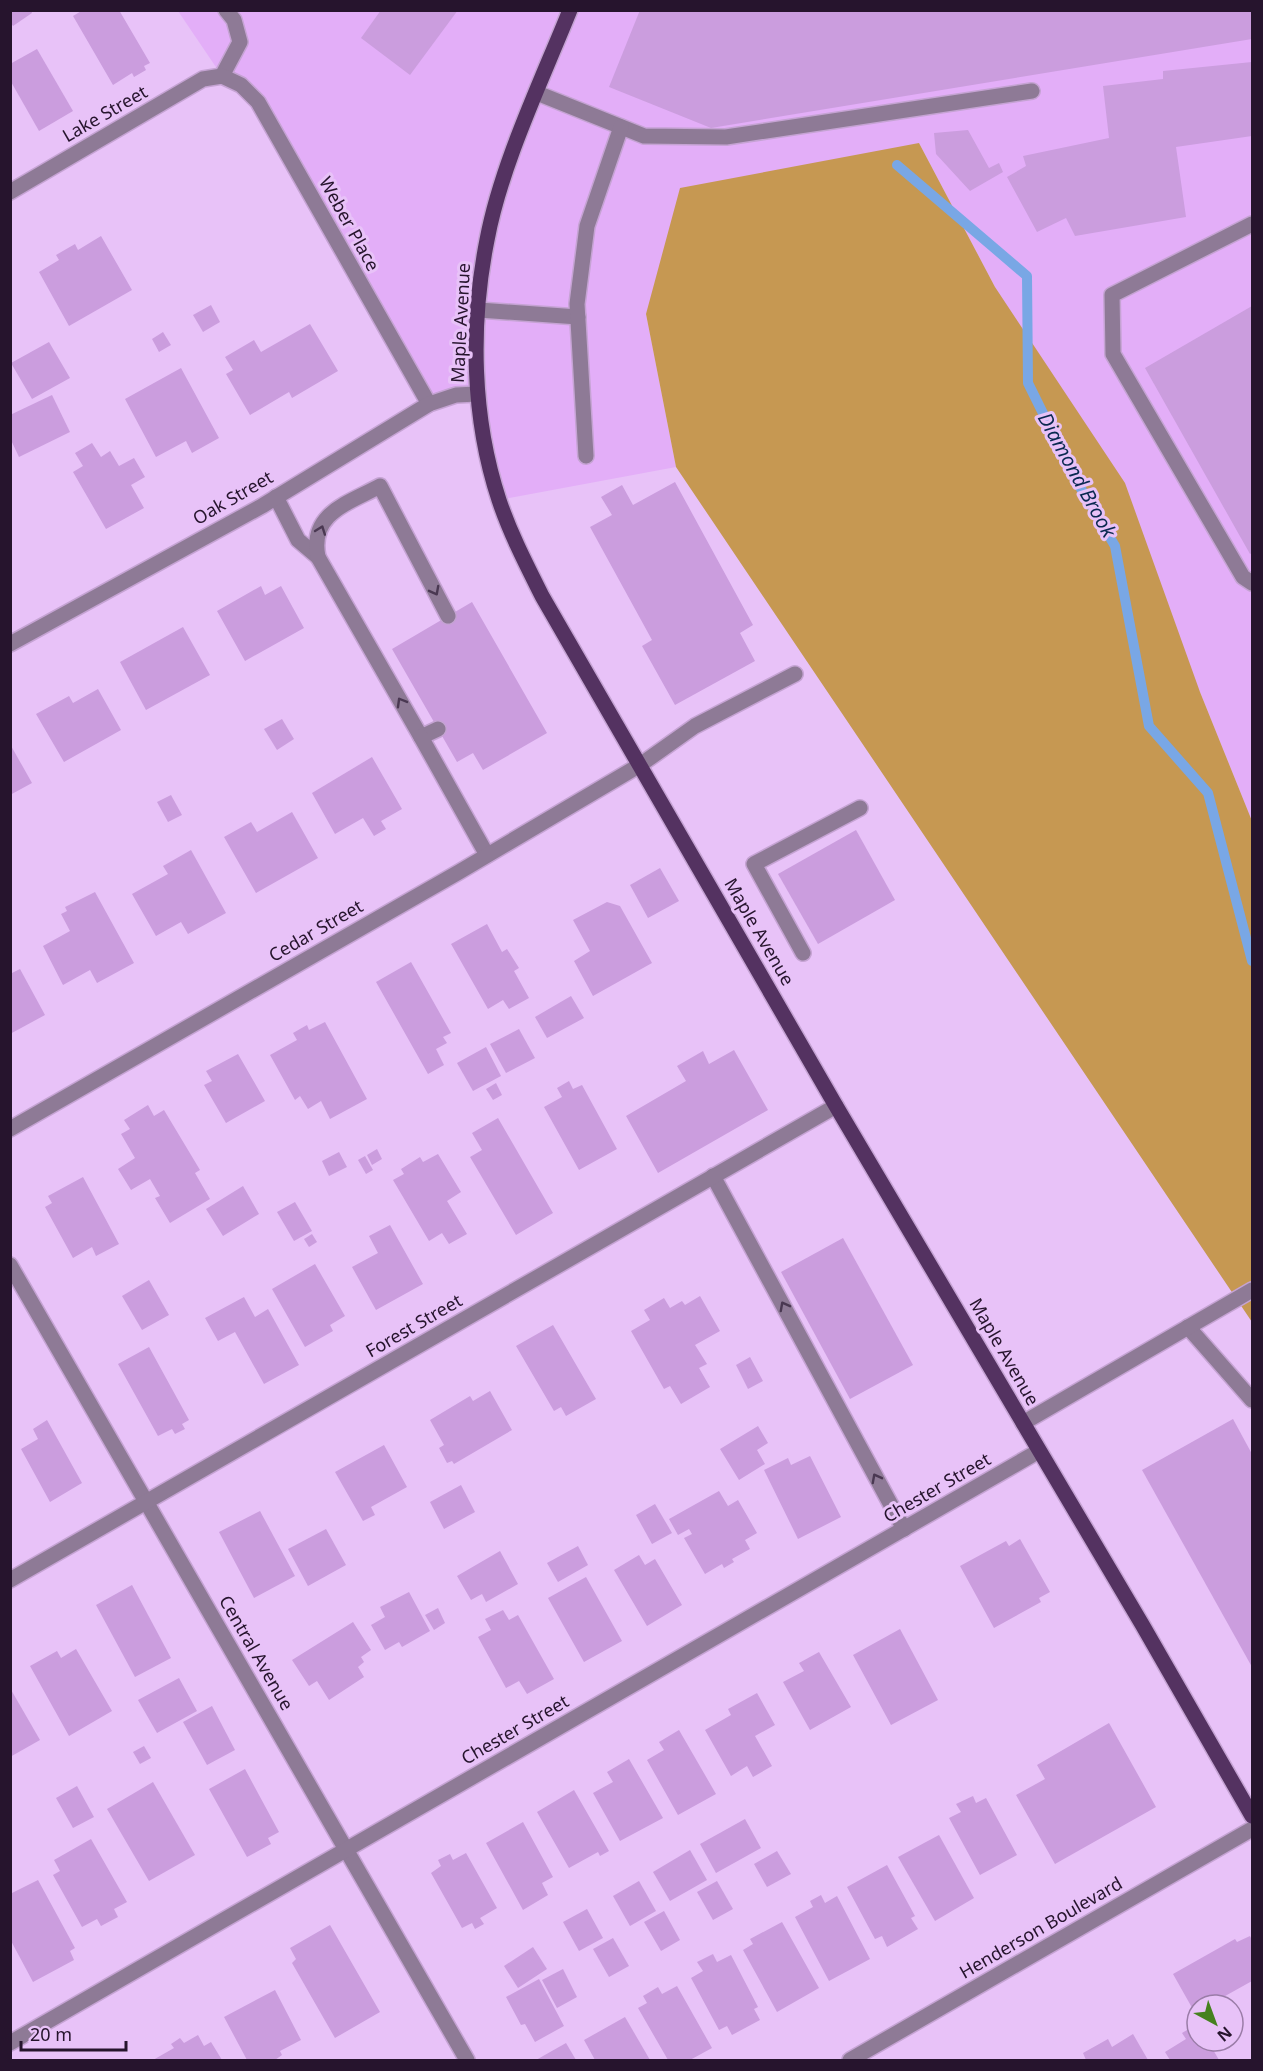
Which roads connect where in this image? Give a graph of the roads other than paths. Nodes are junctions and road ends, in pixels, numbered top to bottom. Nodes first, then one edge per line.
1 (226, 10) edge
2 (570, 10) edge
3 (222, 76) junction
4 (1032, 91) dead end
5 (537, 93) junction
6 (621, 127) junction
7 (10, 192) edge
8 (1252, 224) edge
9 (478, 310) junction
10 (578, 317) junction
11 (477, 394) junction
12 (429, 404) junction
13 (586, 456) dead end
14 (276, 497) junction
15 (318, 557) junction
16 (1252, 583) edge
17 (448, 616) dead end
18 (10, 645) edge
19 (795, 674) dead end
20 (438, 729) dead end
21 (421, 737) junction
22 (640, 765) junction
23 (860, 808) dead end
24 (487, 855) junction
25 (803, 953) dead end
26 (837, 1106) junction
27 (10, 1129) edge
28 (713, 1176) junction
29 (10, 1265) edge
30 (1252, 1290) edge
31 (1188, 1327) junction
32 (1252, 1400) edge
33 (1023, 1423) junction
34 (1039, 1451) junction
35 (147, 1501) junction
36 (904, 1529) junction
37 (10, 1580) edge
38 (1251, 1810) edge
39 (1252, 1829) edge
40 (347, 1850) junction
41 (10, 2043) edge
42 (467, 2061) edge
43 (849, 2061) edge

1 - 3 street
2 - 5 main road, Maple Avenue
3 - 7 street, Lake Street
3 - 12 street, Weber Place
4 - 6 street
5 - 6 street
5 - 9 main road, Maple Avenue
6 - 10 street
8 - 16 street
9 - 10 street
9 - 11 main road, Maple Avenue
10 - 13 street
11 - 12 street, Oak Street
11 - 22 main road, Maple Avenue
12 - 14 street, Oak Street
14 - 15 street
14 - 18 street, Oak Street
15 -> 17 street
21 -> 15 street
19 - 22 street, Cedar Street
20 - 21 street
21 - 24 street
22 - 24 street, Cedar Street
22 - 26 main road, Maple Avenue
23 - 25 street
24 - 27 street, Cedar Street
26 - 28 street, Forest Street
26 - 33 main road, Maple Avenue
28 - 35 street, Forest Street
36 -> 28 street
29 - 35 street, Central Avenue
30 - 31 street
31 - 32 street
31 - 33 street
33 - 34 main road, Maple Avenue
34 - 36 street, Chester Street
34 - 38 main road, Maple Avenue
35 - 37 street, Forest Street
35 - 40 street, Central Avenue
36 - 40 street, Chester Street
39 - 43 street, Henderson Boulevard
40 - 41 street, Chester Street
40 - 42 street, Central Avenue

